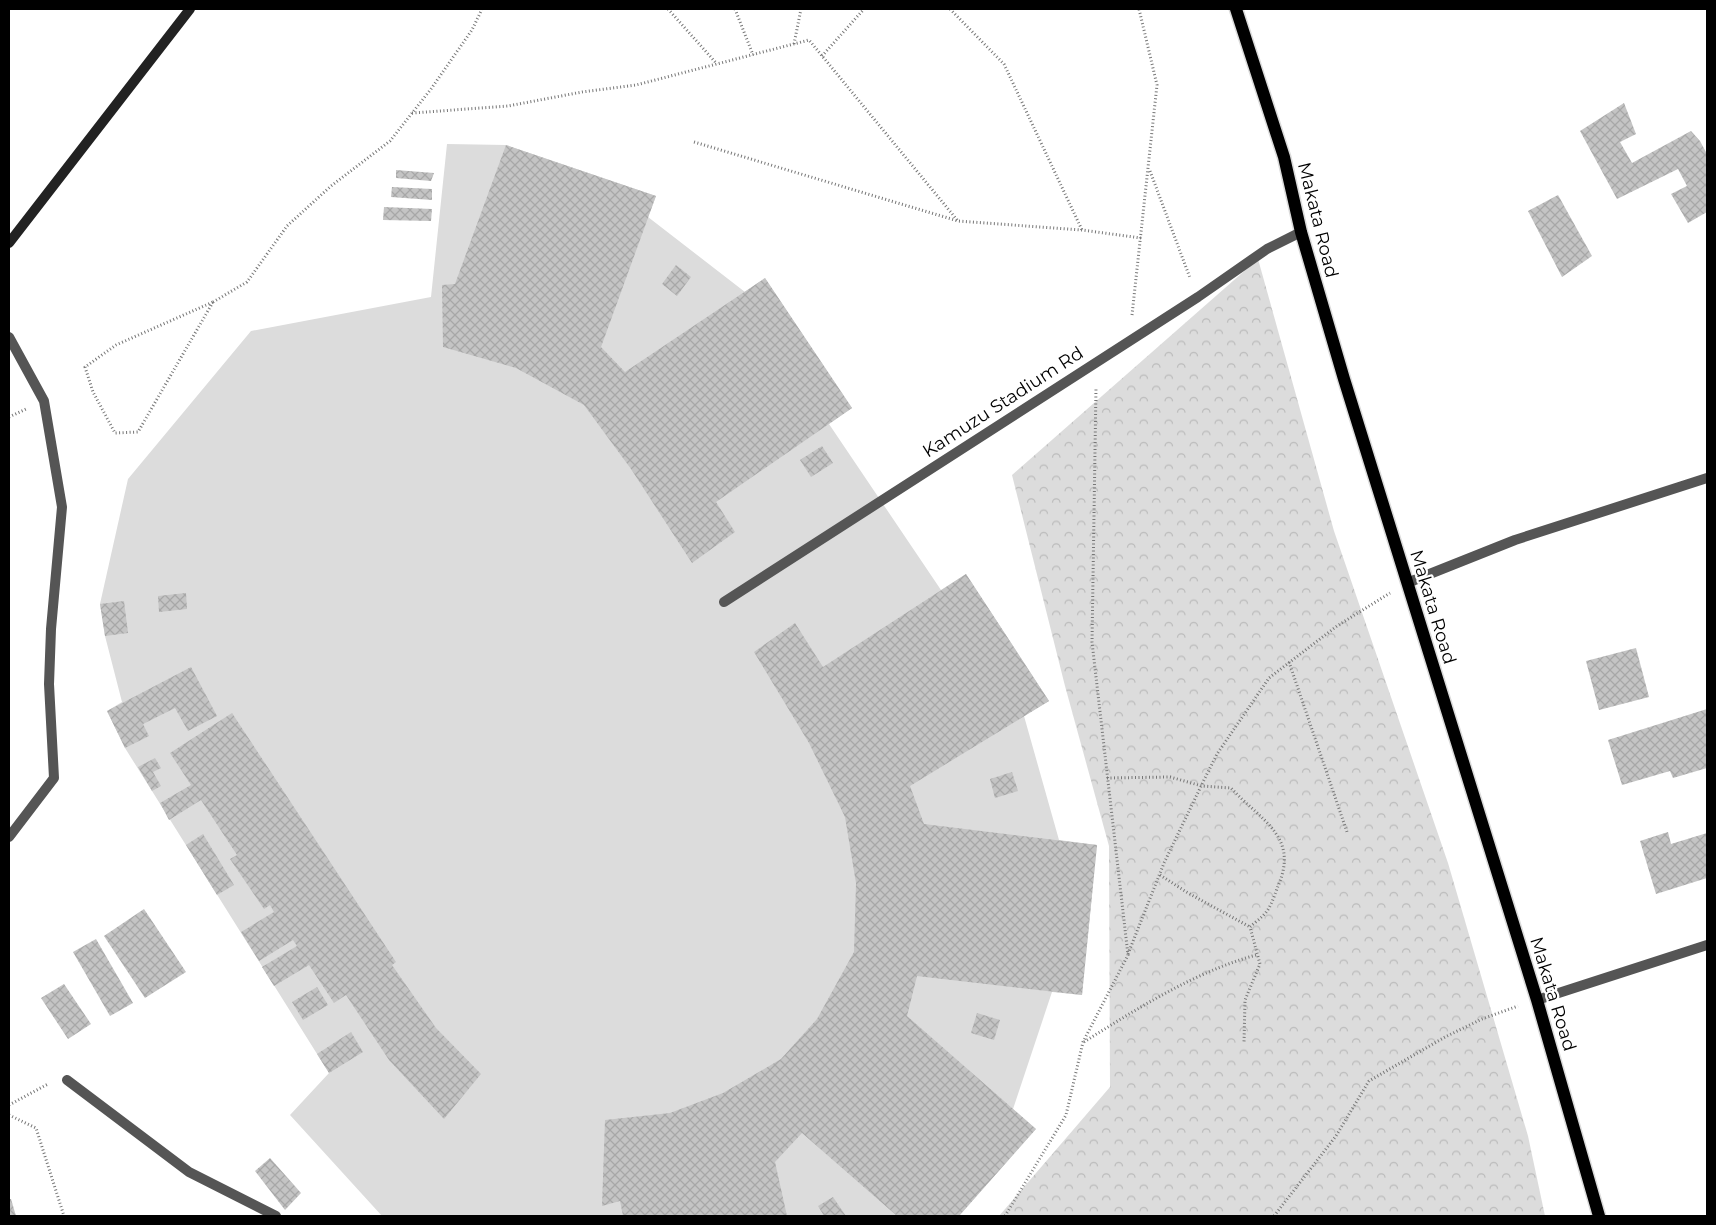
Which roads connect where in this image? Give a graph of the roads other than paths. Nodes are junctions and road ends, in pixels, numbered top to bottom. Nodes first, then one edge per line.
1 (190, 9) edge
2 (1236, 9) edge
3 (1302, 232) junction
4 (9, 243) edge
5 (9, 337) edge
6 (1707, 478) edge
7 (1407, 583) junction
8 (724, 602) dead end
9 (9, 837) edge
10 (1707, 945) edge
11 (1538, 1000) junction
12 (67, 1080) road end
13 (276, 1216) edge
14 (1599, 1216) edge

1 - 4 main road
2 - 3 main road, Makata Road
3 - 7 main road, Makata Road
3 - 8 street, Kamuzu Stadium Rd
5 - 9 street
6 - 7 street
7 - 11 main road, Makata Road
10 - 11 street
11 - 14 main road, Makata Road
12 - 13 street

